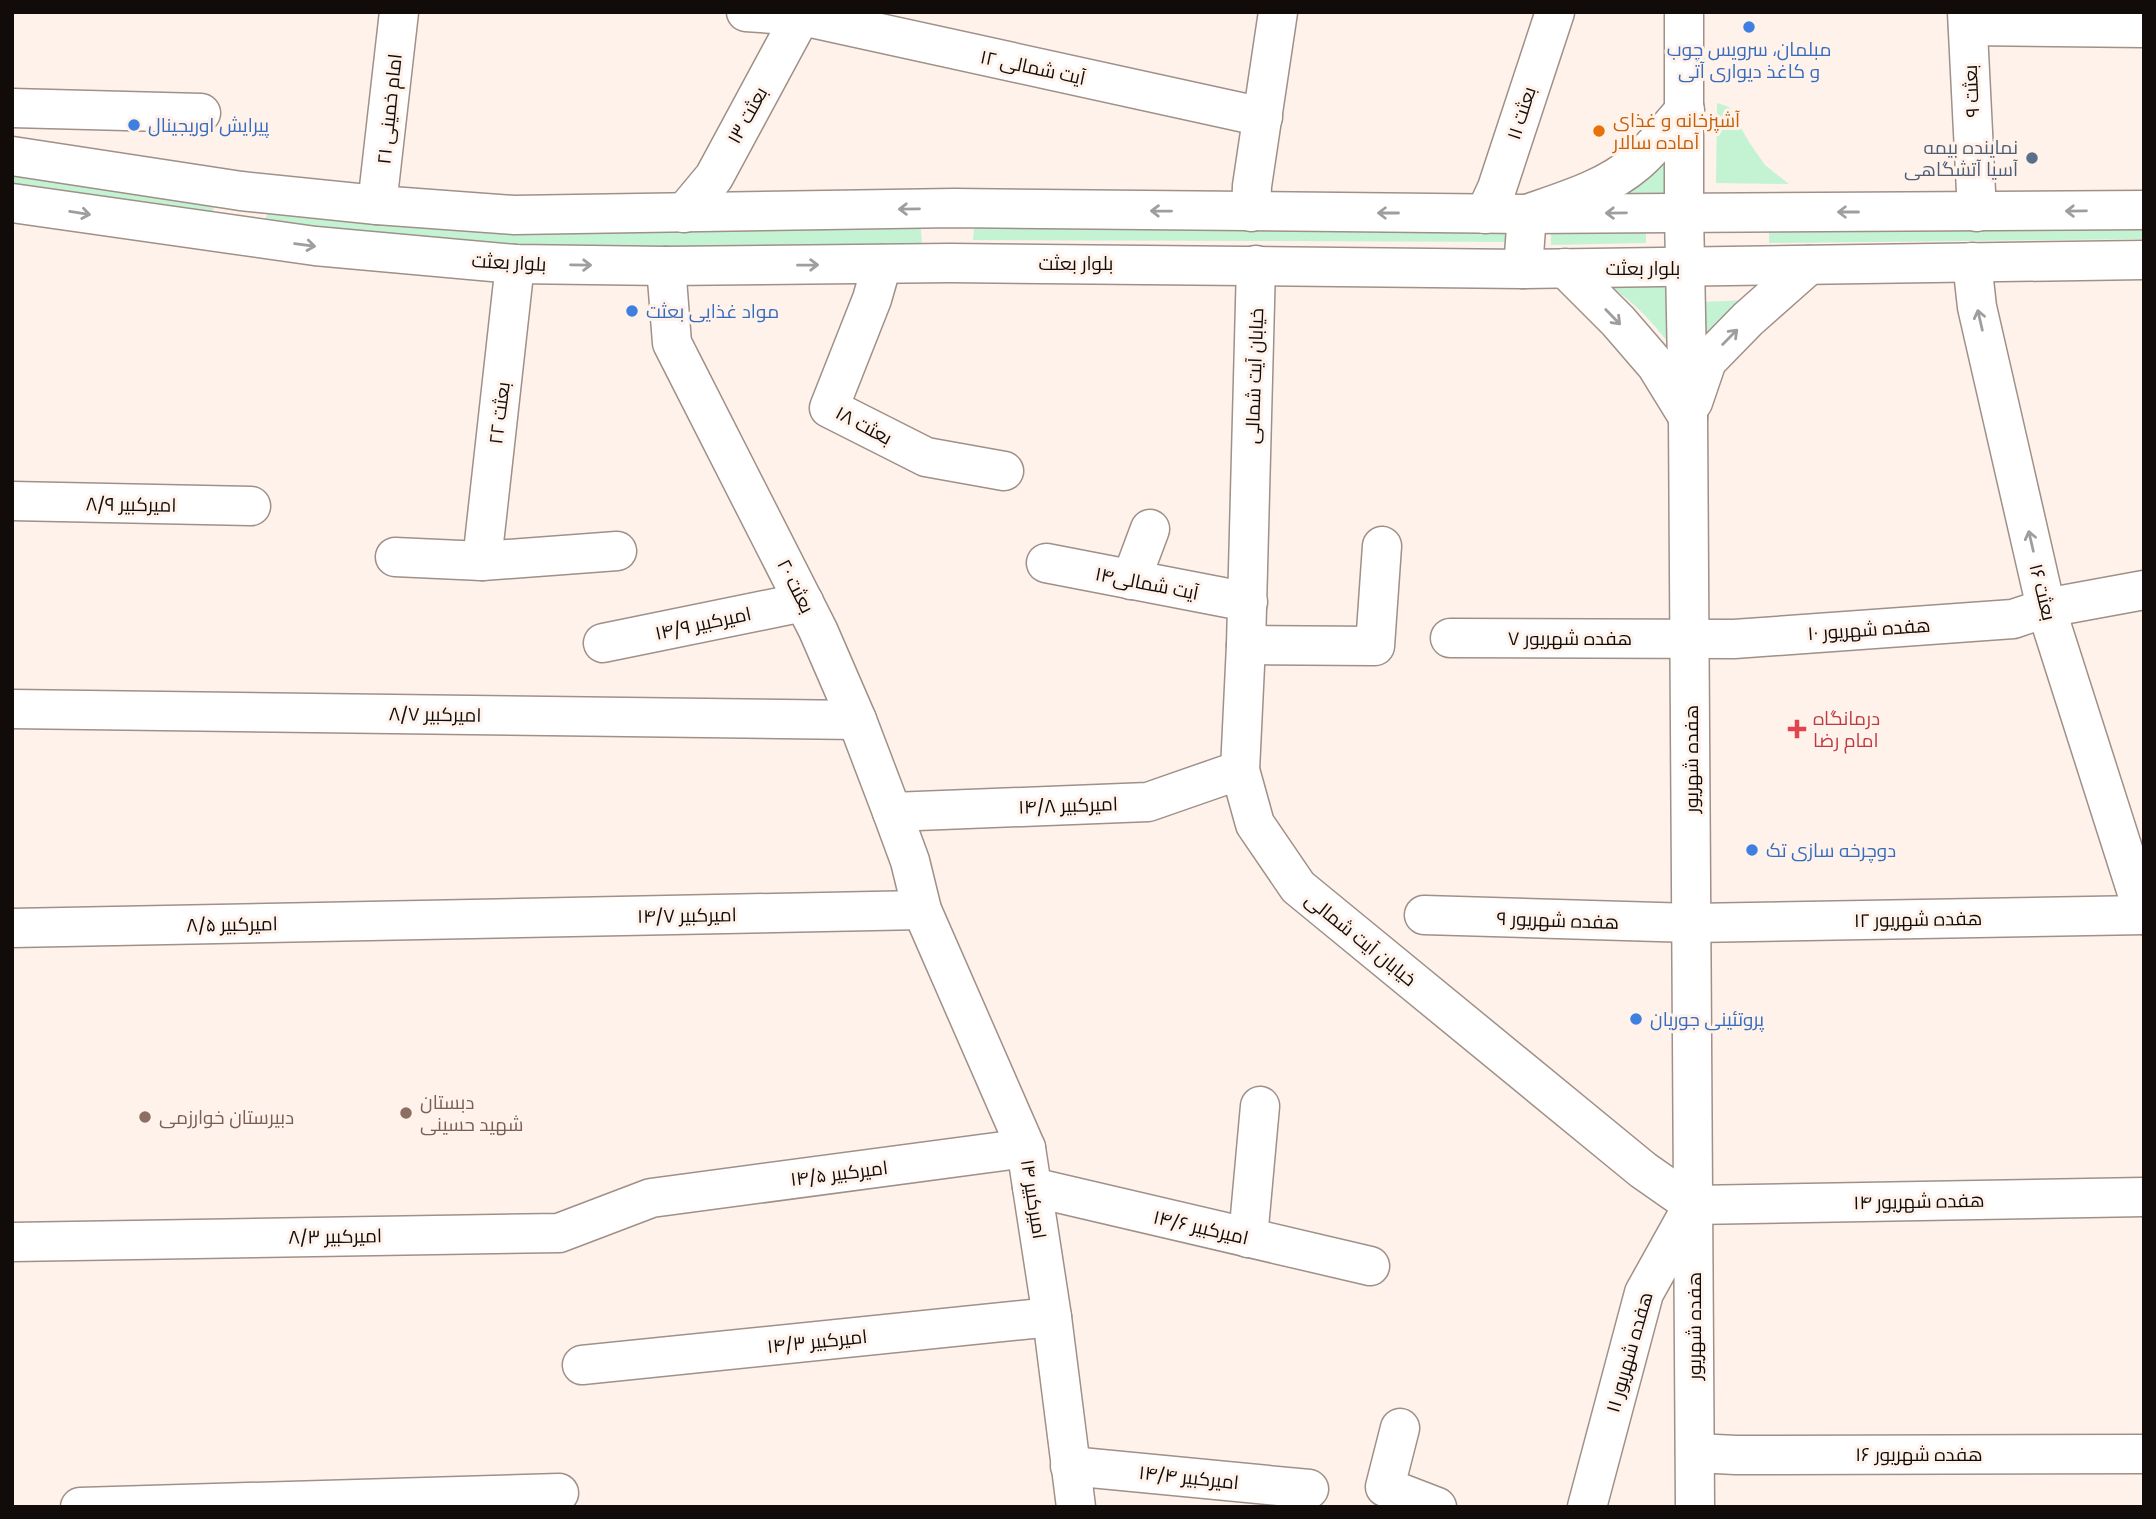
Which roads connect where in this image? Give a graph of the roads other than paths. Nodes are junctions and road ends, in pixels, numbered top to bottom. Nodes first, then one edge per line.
1 (399, 12) edge
2 (746, 12) edge
3 (1278, 12) edge
4 (1555, 12) edge
5 (1684, 12) edge
6 (1696, 12) edge
7 (802, 14) edge
8 (1968, 19) edge
9 (2144, 28) edge
10 (12, 108) edge
11 (1685, 110) junction
12 (201, 113) dead end
13 (1264, 117) junction
14 (12, 156) edge
15 (12, 202) edge
16 (377, 205) junction
17 (954, 208) junction
18 (2144, 210) edge
19 (1251, 212) junction
20 (1696, 212) junction
21 (1977, 212) junction
22 (684, 214) junction
23 (1485, 214) junction
24 (1527, 214) junction
25 (2144, 260) edge
26 (950, 262) junction
27 (1972, 262) junction
28 (515, 264) junction
29 (882, 264) junction
30 (1256, 265) junction
31 (1809, 265) junction
32 (666, 266) junction
33 (1698, 267) junction
34 (1565, 268) junction
35 (1523, 269) junction
36 (1688, 417) junction
37 (1004, 471) dead end
38 (12, 501) edge
39 (251, 506) dead end
40 (1150, 528) dead end
41 (1382, 547) dead end
42 (617, 551) dead end
43 (395, 557) dead end
44 (482, 561) junction
45 (1046, 563) dead end
46 (1131, 580) junction
47 (2144, 590) edge
48 (804, 602) junction
49 (1248, 603) junction
50 (2046, 608) junction
51 (1450, 638) dead end
52 (1690, 639) junction
53 (603, 643) dead end
54 (1246, 645) junction
55 (12, 709) edge
56 (857, 720) junction
57 (1240, 770) junction
58 (892, 812) junction
59 (922, 910) junction
60 (1424, 915) dead end
61 (2144, 915) edge
62 (451, 920) joint
63 (1692, 923) junction
64 (12, 928) edge
65 (1260, 1106) dead end
66 (1026, 1148) junction
67 (1032, 1188) junction
68 (2144, 1197) edge
69 (651, 1198) joint
70 (1693, 1205) junction
71 (1248, 1238) junction
72 (12, 1242) edge
73 (1370, 1266) dead end
74 (1052, 1317) junction
75 (582, 1365) dead end
76 (1400, 1428) dead end
77 (1695, 1453) junction
78 (2144, 1454) edge
79 (1070, 1466) junction
80 (1309, 1489) dead end
81 (559, 1493) dead end
82 (80, 1507) edge
83 (1076, 1507) edge
84 (1437, 1507) edge
85 (1587, 1507) edge
86 (1695, 1507) edge

1 - 16 street, امام خمینی ۲۱
2 - 7 street, آیت شمالی ۱۲
3 - 13 street
4 - 23 street, بعثت ۱۱
5 - 11 street
6 - 20 street
7 - 13 street, آیت شمالی ۱۲
7 - 22 street, بعثت ۱۳
8 - 9 street
8 - 21 street, ۹ بعثت
10 - 12 street
11 - 20 street
11 - 24 street
13 - 19 street
14 - 16 street
15 -> 28 street, بلوار بعثت
16 - 22 street
19 -> 17 street
17 -> 22 street
17 - 26 street
18 -> 21 street
23 -> 19 street
21 -> 20 street
20 -> 24 street
20 - 33 street, هفده شهریور
23 - 24 street
24 - 35 street
25 - 27 street, بلوار بعثت
26 - 29 street, بلوار بعثت
26 - 30 street, بلوار بعثت
27 - 31 street, بلوار بعثت
50 -> 27 street, بعثت ۱۶
28 -> 32 street, بلوار بعثت
28 - 44 street, بعثت ۲۲
32 -> 29 street, بلوار بعثت
29 - 37 street, بعثت ۱۸
30 - 35 street, بلوار بعثت
30 - 49 street, خیابان آیت شمالی
31 - 33 street, بلوار بعثت
36 -> 31 street
32 - 48 street, بعثت ۲۰
33 - 34 street, بلوار بعثت
33 - 36 street, هفده شهریور
34 - 35 street, بلوار بعثت
34 -> 36 street
36 - 52 street, هفده شهریور
38 - 39 street, امیرکبیر ۸/۹
40 - 46 street
41 - 54 street
42 - 44 street
43 - 44 street
45 - 46 street, آیت شمالی۱۴
46 - 49 street, آیت شمالی۱۴
47 - 50 street, هفده شهریور ۱۰
48 - 53 street, امیرکبیر ۱۴/۹
48 - 56 street, بعثت ۲۰
49 - 54 street, خیابان آیت شمالی
50 - 52 street, هفده شهریور ۱۰
50 - 61 street, بعثت ۱۶
51 - 52 street, هفده شهریور ۷
52 - 63 street, هفده شهریور
54 - 57 street, خیابان آیت شمالی
55 - 56 street, امیرکبیر ۸/۷
56 - 58 street, بعثت ۲۰
57 - 58 street, امیرکبیر ۱۴/۸
57 - 70 street, خیابان آیت شمالی
58 - 59 street, بعثت ۲۰
59 - 62 street, امیرکبیر ۱۴/۷
59 - 66 street, امیرکبیر ۱۴
60 - 63 street, هفده شهریور ۹
61 - 63 street, هفده شهریور ۱۲
62 - 64 street, امیرکبیر ۸/۵
63 - 70 street, هفده شهریور
65 - 71 street
66 - 67 street, امیرکبیر ۱۴
66 - 69 street, امیرکبیر ۱۴/۵
67 - 71 street, امیرکبیر ۱۴/۶
67 - 74 street, امیرکبیر ۱۴
68 - 70 street, هفده شهریور ۱۴
69 - 72 street, امیرکبیر ۸/۳
70 - 77 street, هفده شهریور
70 - 85 street, هفده شهریور ۱۱
71 - 73 street, امیرکبیر ۱۴/۶
74 - 75 street, امیرکبیر ۱۴/۳
74 - 79 street, امیرکبیر ۱۴
76 - 84 street
77 - 78 street, هفده شهریور ۱۶
77 - 86 street, هفده شهریور
79 - 80 street, امیرکبیر ۱۴/۴
79 - 83 street, امیرکبیر ۱۴
81 - 82 street

